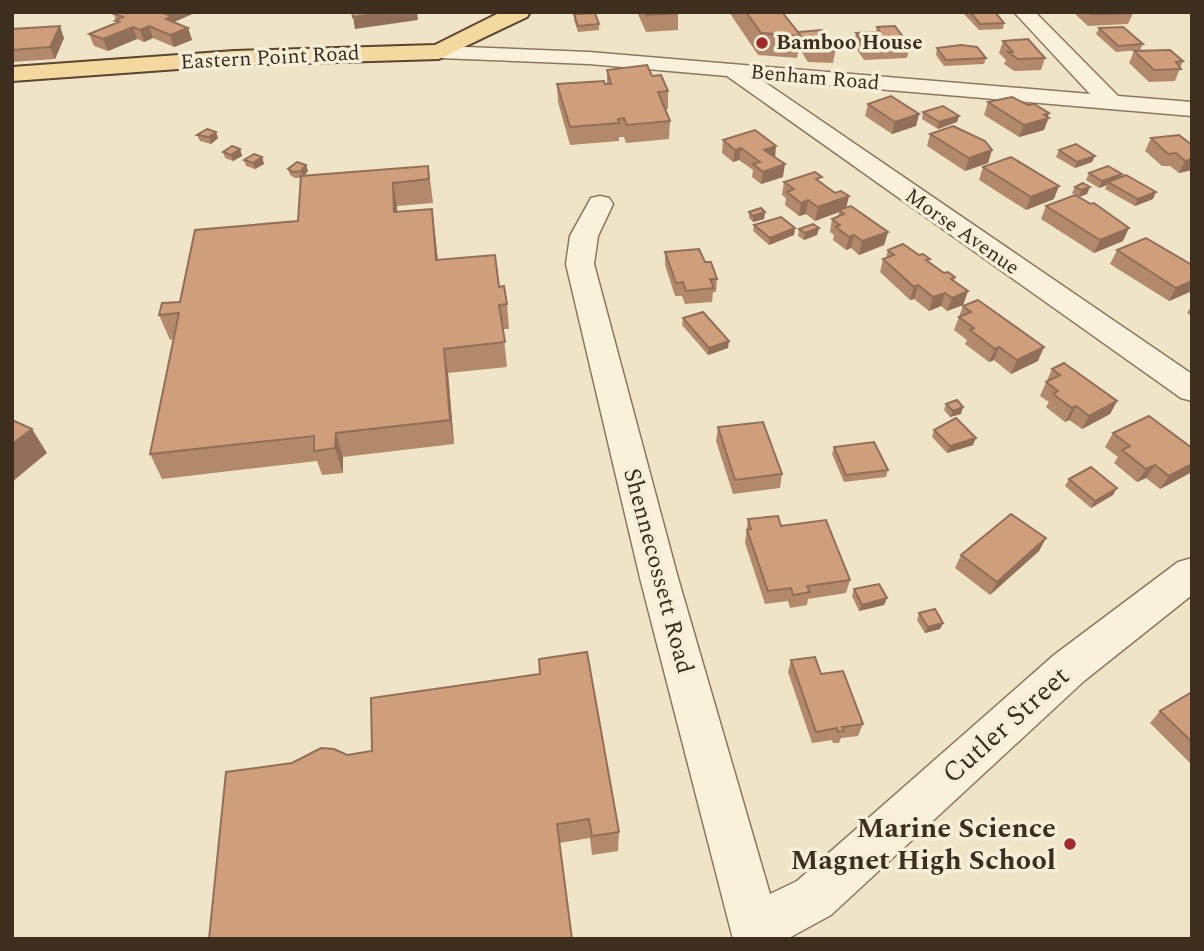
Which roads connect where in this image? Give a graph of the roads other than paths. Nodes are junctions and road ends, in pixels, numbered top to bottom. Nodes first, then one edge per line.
1 (519, 12) edge
2 (1024, 12) edge
3 (439, 52) junction
4 (734, 71) junction
5 (12, 74) edge
6 (1112, 103) junction
7 (1192, 109) edge
8 (600, 204) dead end
9 (1192, 390) edge
10 (1192, 573) edge
11 (757, 934) edge

1 - 3 main road, Eastern Point Road
2 - 6 street
3 - 4 street, Benham Road
3 - 5 main road, Eastern Point Road
4 - 6 street, Benham Road
4 - 9 street, Morse Avenue
6 - 7 street, Benham Road
8 - 11 street, Shennecossett Road
10 - 11 street, Cutler Street

